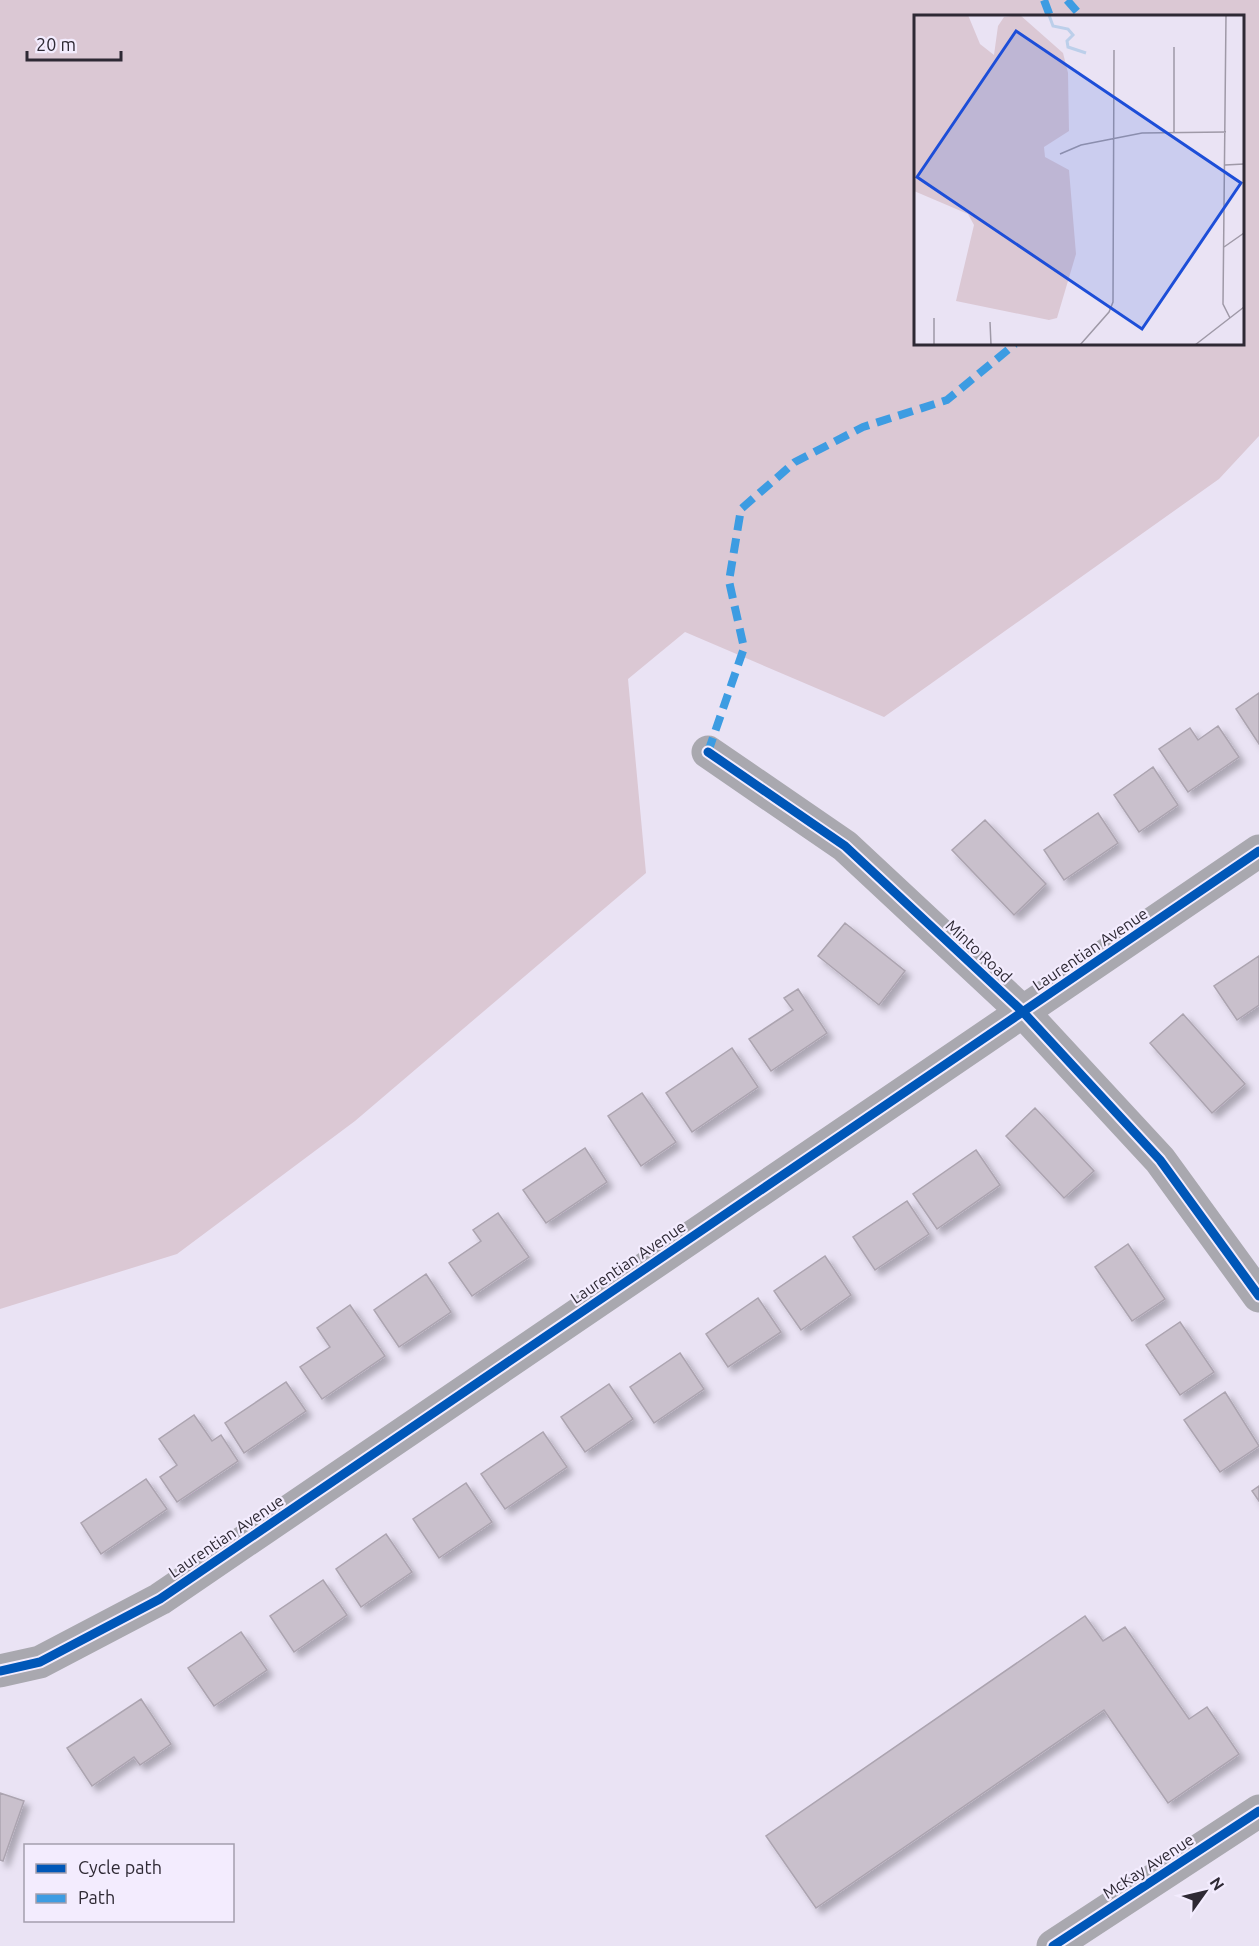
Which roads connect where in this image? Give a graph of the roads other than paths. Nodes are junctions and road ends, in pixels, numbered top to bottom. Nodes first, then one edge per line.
1 (708, 752) dead end
2 (1259, 851) edge
3 (1023, 1012) junction
4 (1259, 1296) edge
5 (0, 1671) edge
6 (1259, 1811) edge
7 (1053, 1946) edge

1 - 3 street, Minto Road
2 - 3 street, Laurentian Avenue
3 - 4 street, Minto Road
3 - 5 street, Laurentian Avenue
6 - 7 street, McKay Avenue

